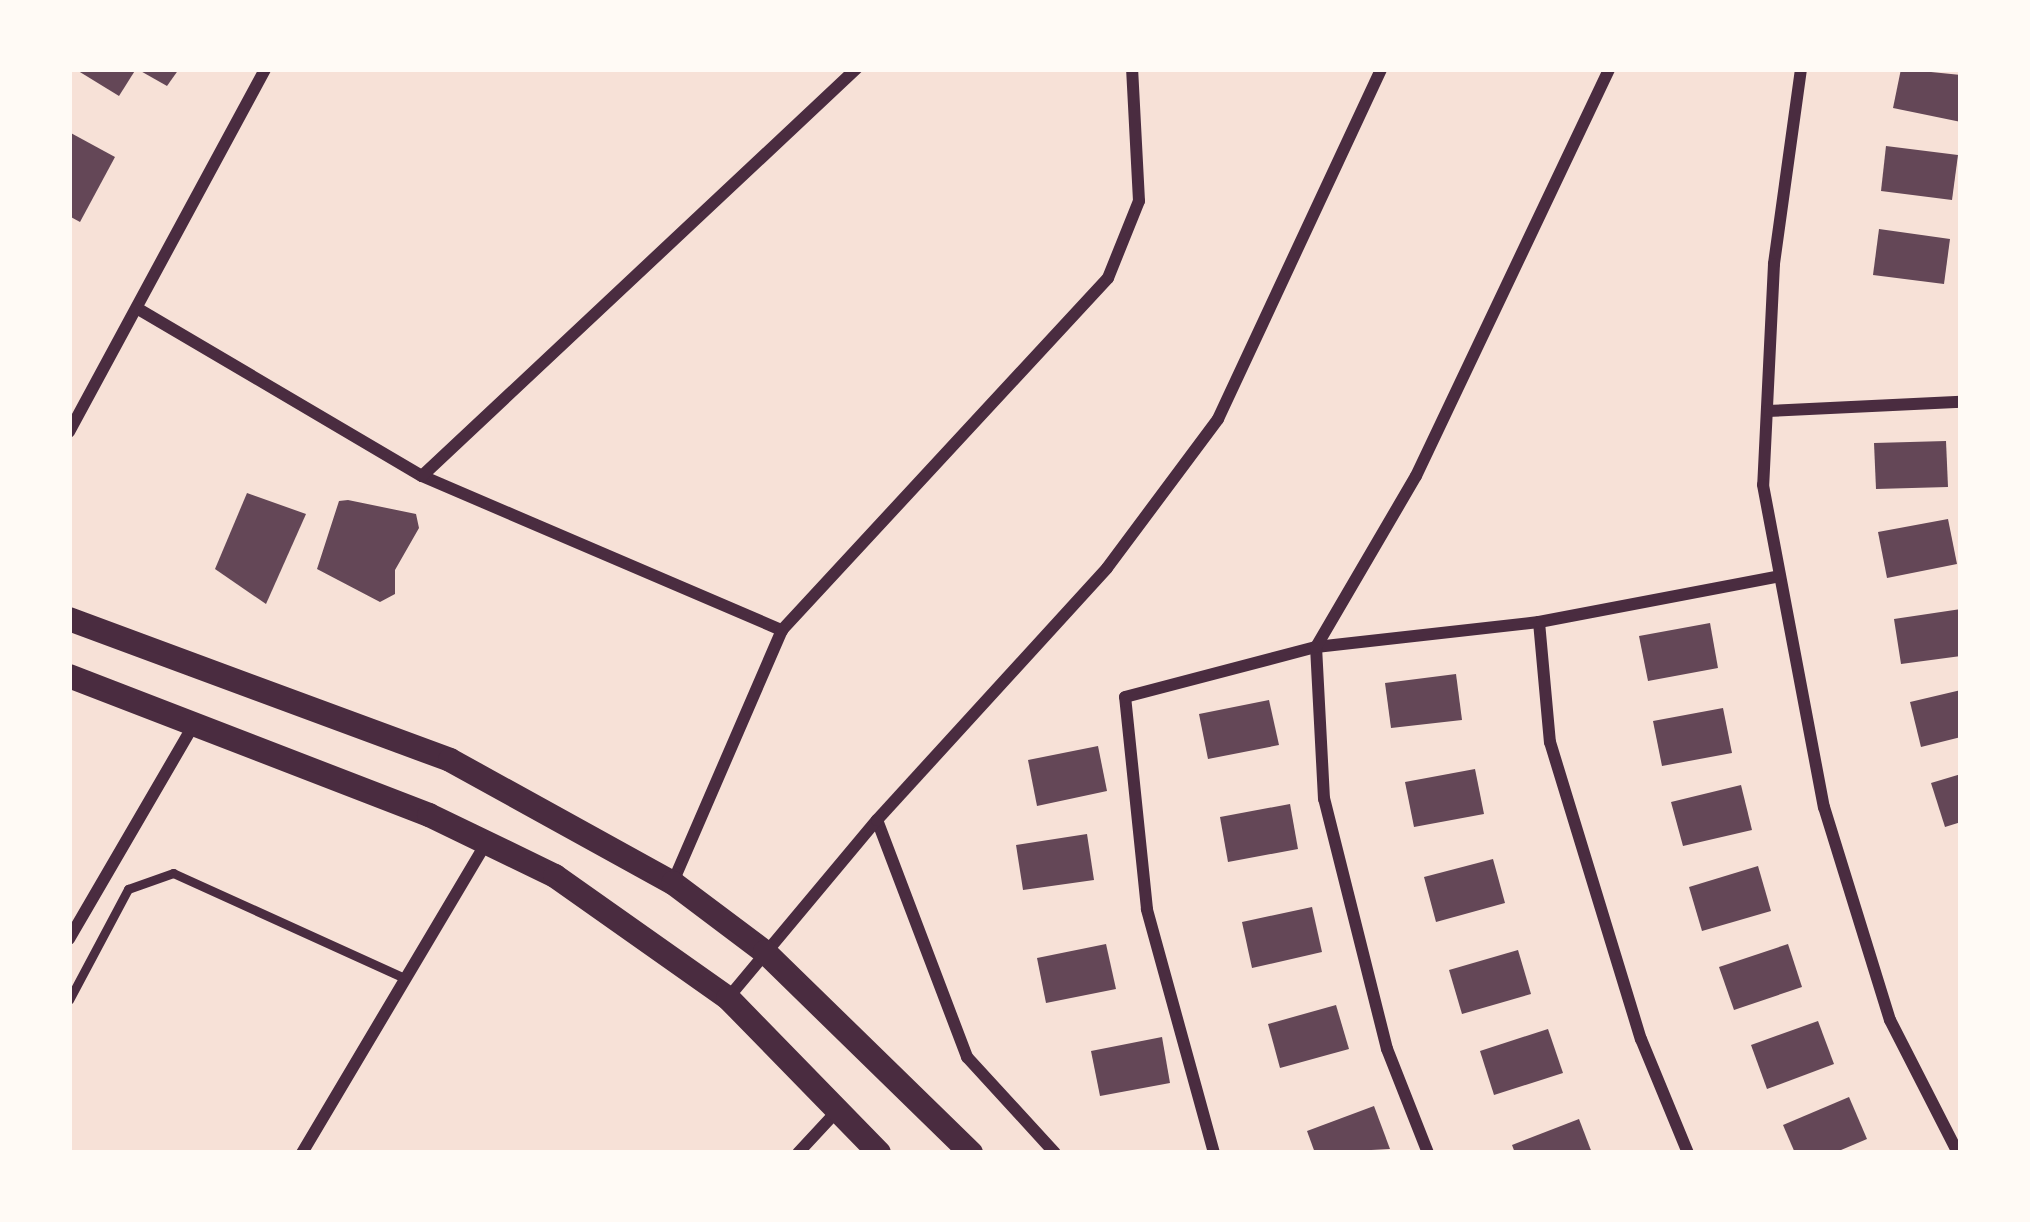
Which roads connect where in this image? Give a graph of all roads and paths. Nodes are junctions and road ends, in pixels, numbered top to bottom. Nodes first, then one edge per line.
1 (265, 69) edge
2 (856, 69) edge
3 (1132, 69) edge
4 (1382, 69) edge
5 (1609, 69) edge
6 (1801, 69) edge
7 (140, 310) junction
8 (1961, 402) edge
9 (1767, 412) junction
10 (69, 432) edge
11 (422, 476) junction
12 (1780, 577) junction
13 (69, 620) edge
14 (1539, 622) junction
15 (782, 630) junction
16 (1316, 647) junction
17 (69, 676) edge
18 (195, 723) junction
19 (877, 820) junction
20 (486, 843) junction
21 (673, 883) junction
22 (69, 939) edge
23 (765, 952) junction
24 (405, 978) junction
25 (728, 998) junction
26 (69, 1000) edge
27 (838, 1111) junction
28 (302, 1153) edge
29 (798, 1153) edge
30 (878, 1153) edge
31 (971, 1153) edge
32 (1055, 1153) edge
33 (1214, 1153) edge
34 (1428, 1153) edge
35 (1688, 1153) edge
36 (1958, 1153) edge

1 - 7 street
2 - 11 street
3 - 15 street
4 - 19 street
5 - 16 street
6 - 9 street
7 - 10 street
7 - 11 street
8 - 9 street
9 - 12 street
11 - 15 street
12 - 14 street
12 - 36 street
13 - 21 main road
14 - 16 street
14 - 35 street
15 - 21 street
16 - 33 street
16 - 34 street
17 - 18 main road
18 - 20 main road
18 - 22 street
19 - 23 street
19 - 32 street
20 - 24 street
20 - 25 main road
21 - 23 main road
23 - 25 street
23 - 31 main road
24 - 26 lane
24 - 28 street
25 - 27 main road
27 - 29 street
27 - 30 main road

